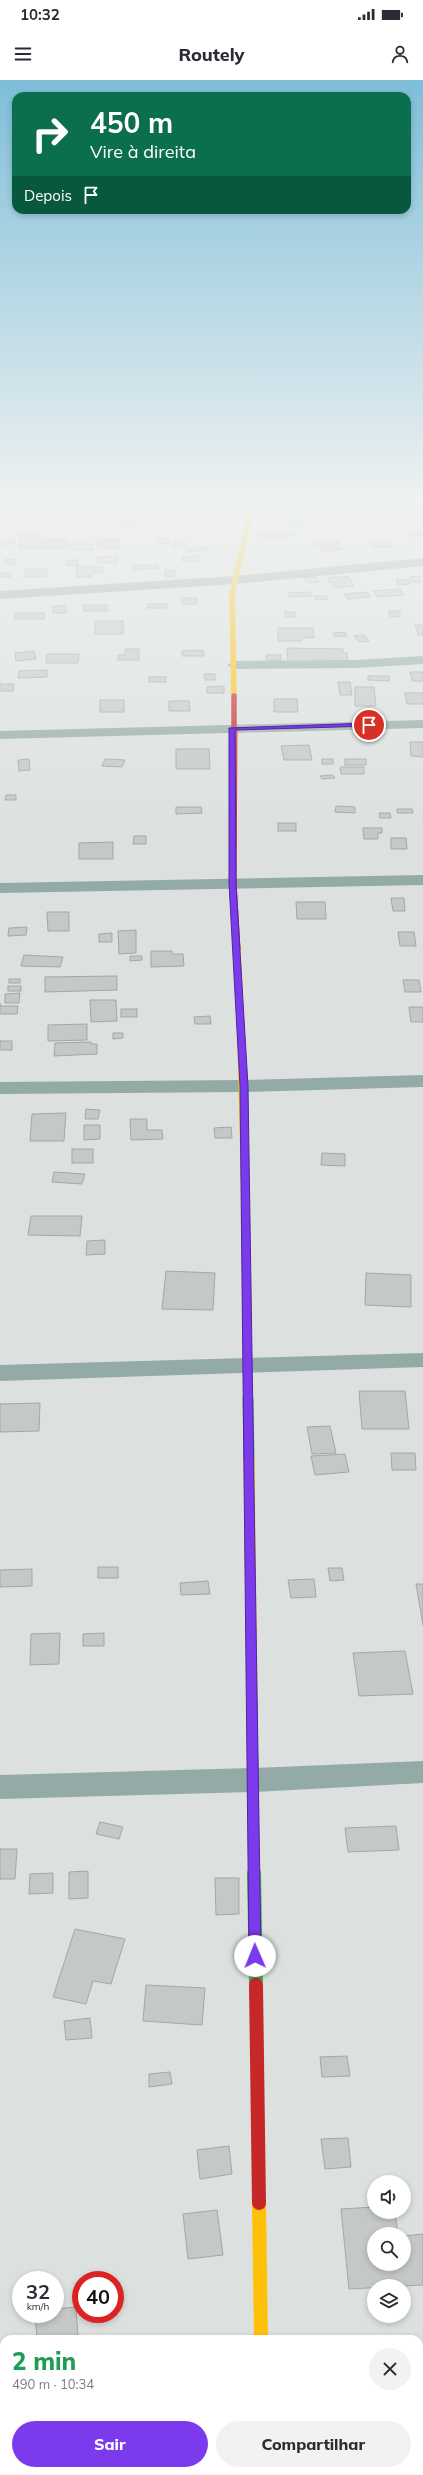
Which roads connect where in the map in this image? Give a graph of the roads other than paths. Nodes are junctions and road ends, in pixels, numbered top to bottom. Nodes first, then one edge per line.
1 (232, 611) edge
2 (423, 660) edge
3 (234, 665) junction
4 (423, 724) edge
5 (232, 728) junction
6 (0, 735) edge
7 (423, 880) edge
8 (232, 883) junction
9 (0, 888) edge
10 (423, 1081) edge
11 (244, 1086) junction
12 (0, 1088) edge
13 (423, 1360) edge
14 (246, 1364) junction
15 (0, 1373) edge
16 (423, 1772) edge
17 (252, 1780) junction
18 (0, 1787) edge
19 (261, 2335) edge

1 - 3 street
2 - 3 street
3 - 5 street
4 - 5 street
5 - 6 street
5 - 8 street
7 - 8 street
8 - 9 street
8 - 11 street
10 - 11 street
11 - 12 street
11 - 14 street
13 - 14 street
14 - 15 street
14 - 17 street
16 - 17 street
17 - 18 street
17 - 19 street

